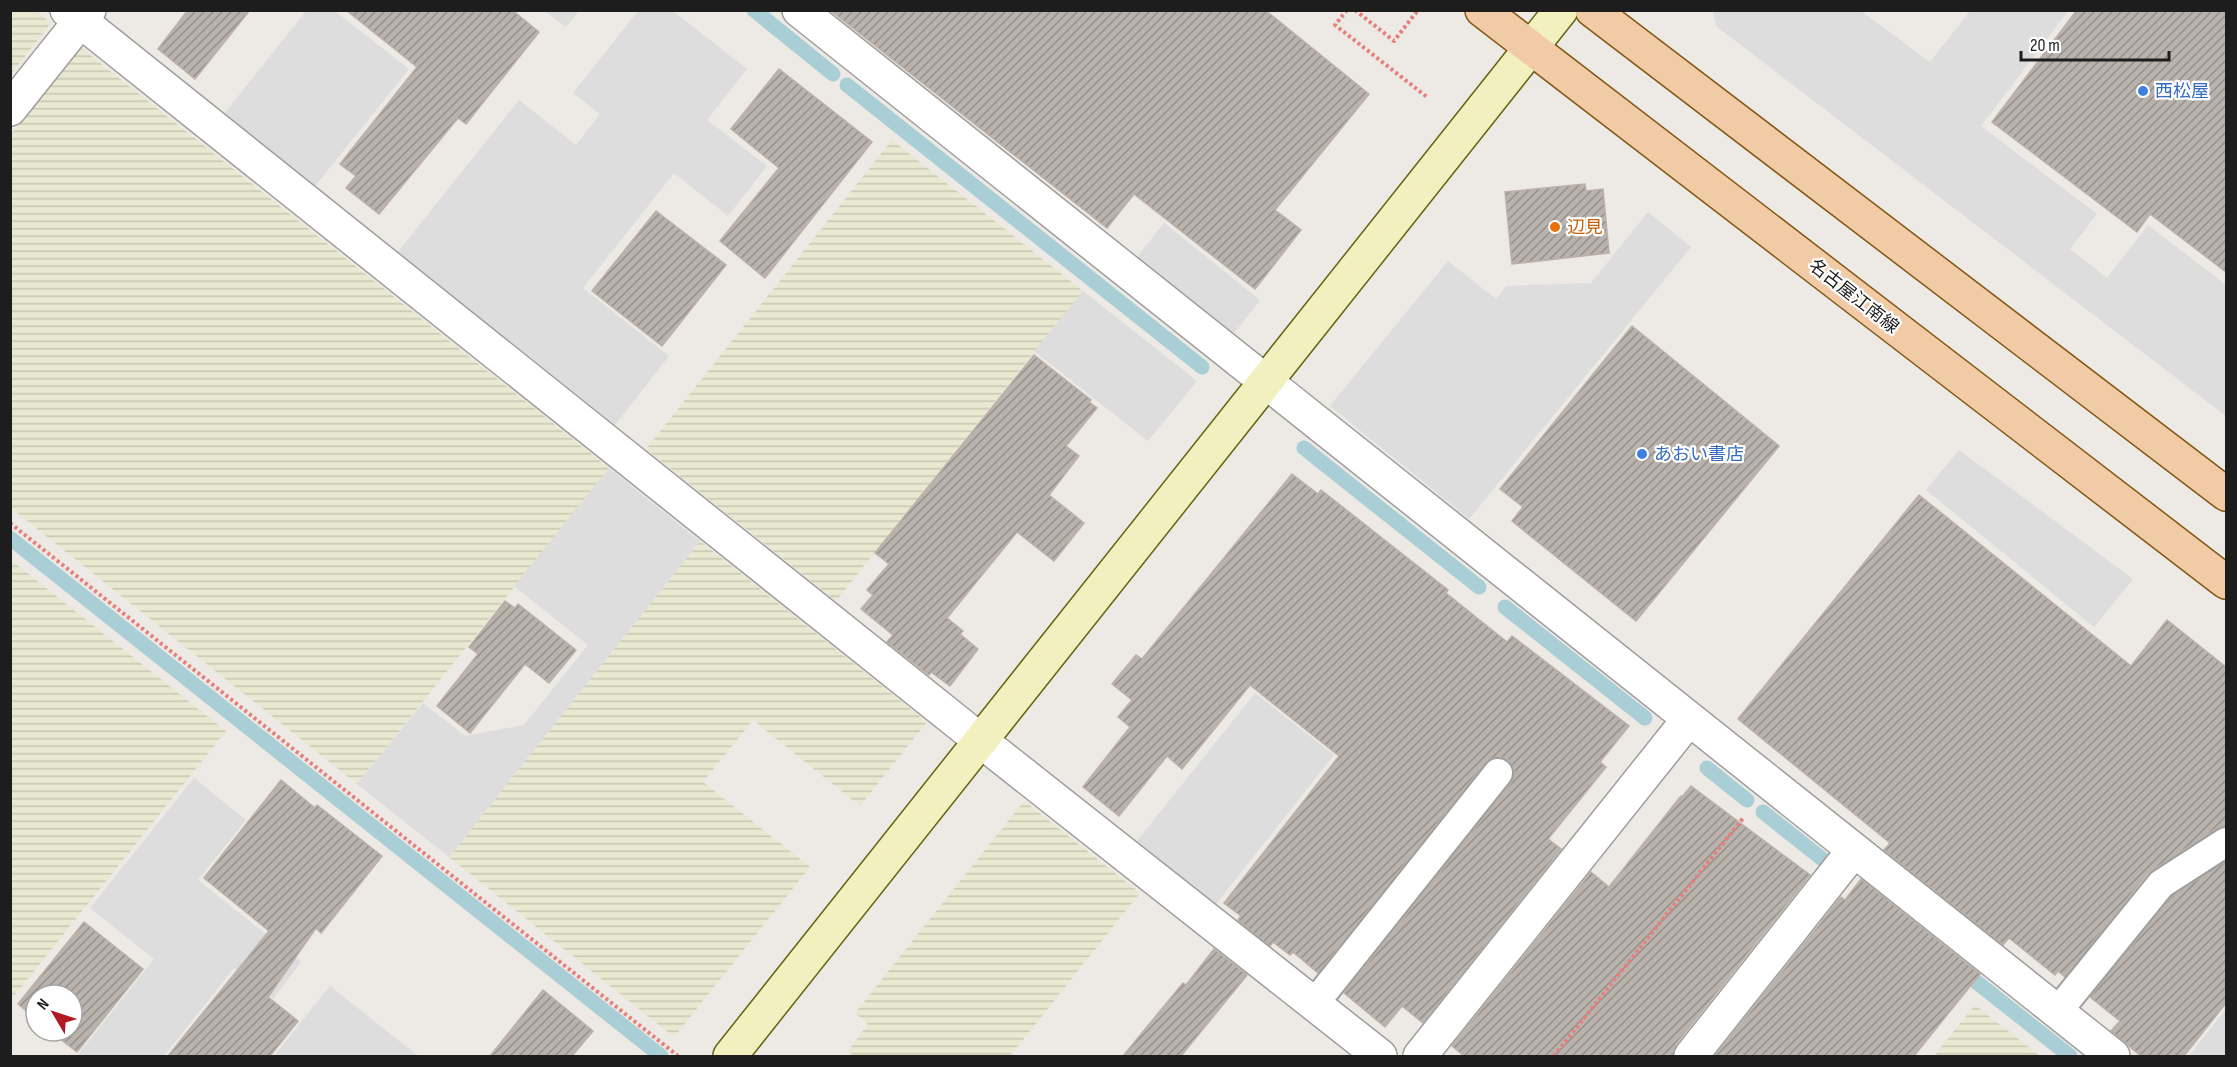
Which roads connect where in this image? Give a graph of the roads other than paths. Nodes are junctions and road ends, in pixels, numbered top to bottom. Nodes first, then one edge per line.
1 (799, 10) edge
2 (1482, 10) edge
3 (1562, 10) edge
4 (1592, 10) edge
5 (79, 14) edge
6 (1532, 49) junction
7 (10, 109) edge
8 (1266, 382) junction
9 (2226, 494) edge
10 (2226, 582) edge
11 (1689, 719) junction
12 (981, 741) junction
13 (1498, 773) dead end
14 (2226, 842) edge
15 (1854, 850) junction
16 (1314, 1004) junction
17 (2057, 1012) junction
18 (730, 1056) edge
19 (1380, 1056) edge
20 (1420, 1056) edge
21 (1690, 1056) edge
22 (2113, 1056) edge

1 - 8 street
2 - 6 main road, 名古屋江南線
3 - 6 street
4 - 9 main road
5 - 7 street
5 - 12 street
6 - 8 street
6 - 10 main road, 名古屋江南線
8 - 11 street
8 - 12 street
11 - 15 street
11 - 20 street
12 - 16 street
12 - 18 street
13 - 16 lane
14 - 17 lane
15 - 17 street
15 - 21 street
16 - 19 street
17 - 22 street

